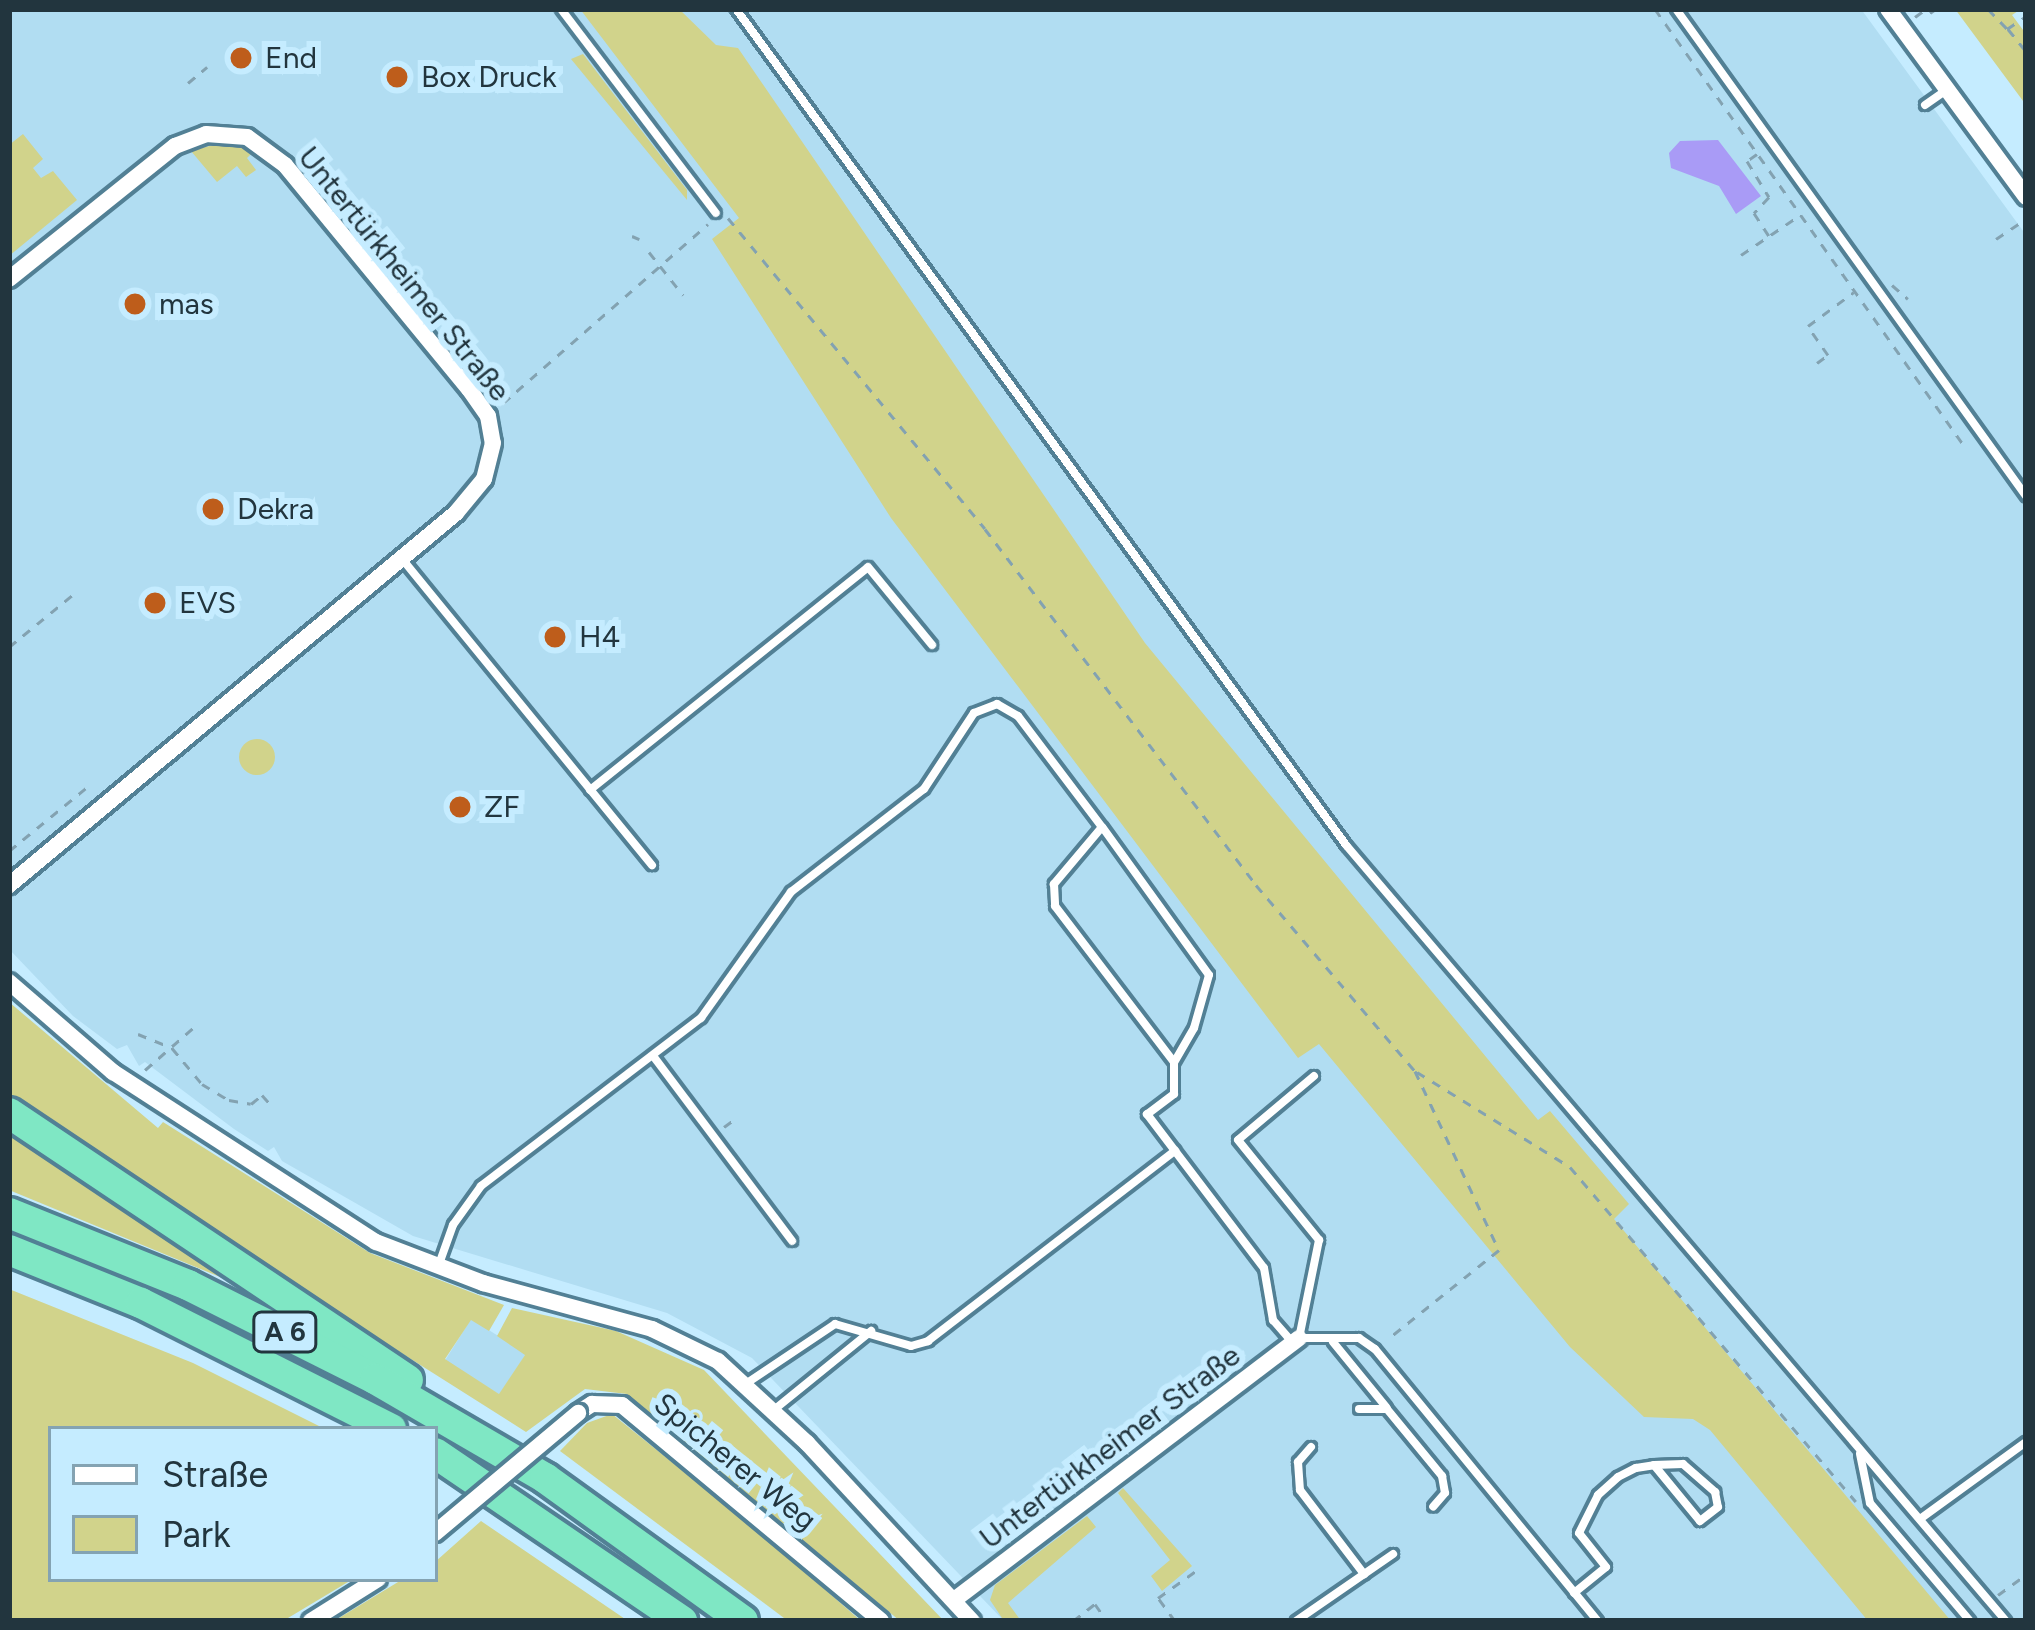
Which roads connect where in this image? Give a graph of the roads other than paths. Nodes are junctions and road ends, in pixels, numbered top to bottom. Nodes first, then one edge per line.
1 (561, 9) edge
2 (736, 9) edge
3 (1676, 9) edge
4 (1888, 9) edge
5 (1946, 90) junction
6 (1925, 105) dead end
7 (2026, 197) edge
8 (716, 213) dead end
9 (9, 279) edge
10 (2026, 496) edge
11 (402, 559) junction
12 (932, 645) dead end
13 (590, 790) junction
14 (1102, 826) junction
15 (652, 865) dead end
16 (9, 885) edge
17 (9, 982) edge
18 (654, 1057) junction
19 (1174, 1062) junction
20 (1314, 1076) dead end
21 (9, 1114) edge
22 (1175, 1151) junction
23 (9, 1213) edge
24 (792, 1241) dead end
25 (9, 1250) edge
26 (438, 1268) junction
27 (872, 1331) junction
28 (1295, 1340) junction
29 (1333, 1342) junction
30 (747, 1383) junction
31 (1387, 1408) junction
32 (1359, 1409) dead end
33 (774, 1410) junction
34 (385, 1426) edge
35 (477, 1436) junction
36 (2026, 1442) edge
37 (1311, 1447) dead end
38 (1860, 1453) junction
39 (438, 1456) edge
40 (1654, 1465) junction
41 (1433, 1507) dead end
42 (1920, 1519) junction
43 (438, 1530) edge
44 (1393, 1554) dead end
45 (1364, 1574) junction
46 (373, 1582) edge
47 (1574, 1593) junction
48 (954, 1600) junction
49 (311, 1621) edge
50 (682, 1621) edge
51 (743, 1621) edge
52 (881, 1621) edge
53 (972, 1621) edge
54 (1296, 1621) edge
55 (1598, 1621) edge
56 (1970, 1621) edge
57 (2006, 1621) edge

1 - 8 lane
2 - 38 lane
3 - 10 lane
4 - 5 street
5 - 6 lane
5 - 7 street
9 - 11 street, Untertürkheimer Straße
11 - 13 lane
11 - 16 street, Untertürkheimer Straße
12 - 13 lane
13 - 15 lane
14 - 18 lane
14 - 19 lane
14 - 19 lane
17 - 26 street
18 - 24 lane
18 - 26 lane
19 - 22 lane
20 - 28 lane
21 - 35 highway, A 6
22 - 27 lane
22 - 28 lane
23 - 35 highway, A 6
25 - 34 highway, A 6
26 - 30 street
27 - 30 lane
27 - 33 lane
28 - 29 lane
28 - 48 street, Untertürkheimer Straße
29 - 31 lane
29 - 47 lane
30 - 33 street
31 - 32 lane
31 - 41 lane
33 - 48 street
35 - 51 highway, A 6
36 - 42 lane
37 - 45 lane
38 - 42 lane
38 - 56 lane
39 - 50 highway
40 - 40 lane
40 - 47 lane
42 - 57 lane
43 - 52 street, Spicherer Weg, bridge
44 - 45 lane
45 - 54 lane
46 - 49 street
47 - 55 lane
48 - 53 street

